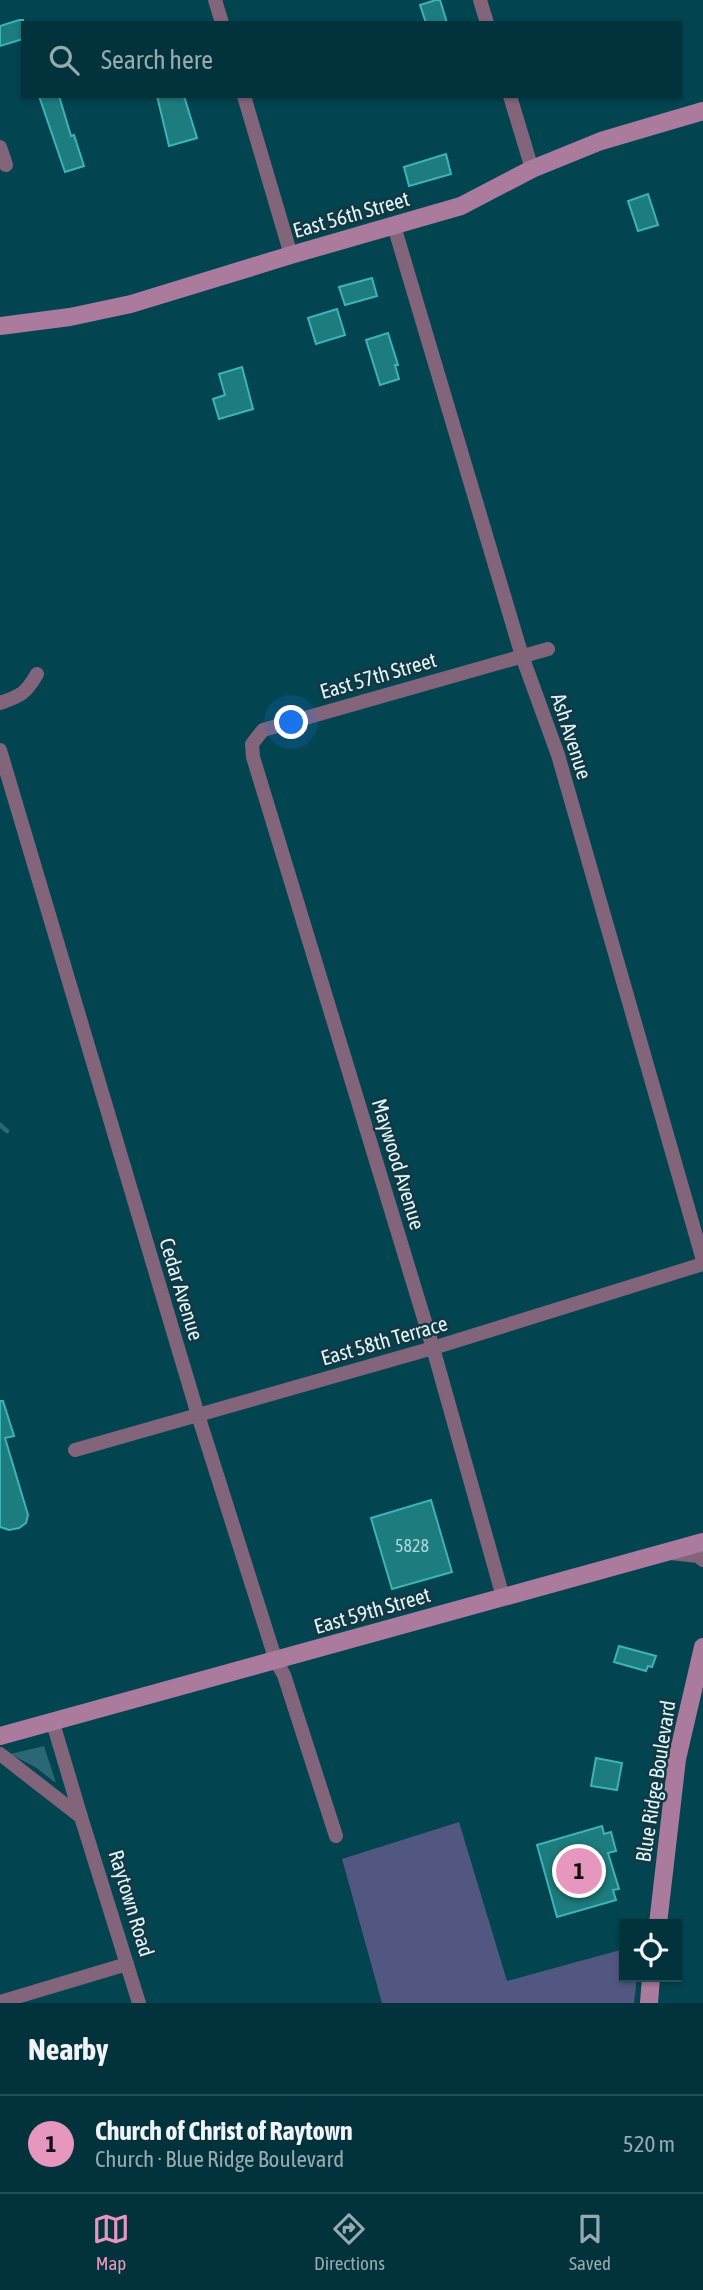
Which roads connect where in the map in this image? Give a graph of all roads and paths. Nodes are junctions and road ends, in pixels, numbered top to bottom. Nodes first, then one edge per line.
1 (215, 0) edge
2 (480, 0) edge
3 (221, 21) edge
4 (486, 21) edge
5 (245, 98) edge
6 (511, 98) edge
7 (703, 111) edge
8 (0, 147) edge
9 (6, 165) dead end
10 (532, 169) junction
11 (394, 226) junction
12 (291, 255) junction
13 (0, 326) edge
14 (548, 649) dead end
15 (522, 656) junction
16 (37, 674) dead end
17 (0, 703) edge
18 (252, 744) joint
19 (0, 750) edge
20 (703, 1262) edge
21 (432, 1348) junction
22 (198, 1415) junction
23 (75, 1450) dead end
24 (703, 1542) edge
25 (666, 1552) junction
26 (703, 1560) edge
27 (503, 1597) junction
28 (703, 1647) edge
29 (276, 1661) junction
30 (53, 1723) junction
31 (0, 1736) edge
32 (0, 1754) edge
33 (81, 1817) junction
34 (336, 1836) dead end
35 (659, 1919) edge
36 (127, 1964) junction
37 (651, 1982) edge
38 (0, 2002) edge
39 (139, 2003) edge
40 (649, 2003) edge

1 - 3 street
2 - 4 street
5 - 12 street
6 - 10 street
7 - 10 street, East 56th Street
8 - 9 street
10 - 11 street, East 56th Street
11 - 12 street, East 56th Street
11 - 15 street, Ash Avenue
12 - 13 street, East 56th Street
14 - 15 street, East 57th Street
15 - 18 street, East 57th Street
15 - 20 street, Ash Avenue
16 - 17 street
18 - 21 street, Maywood Avenue
19 - 22 street, Cedar Avenue
20 - 21 street, East 58th Terrace
21 - 22 street, East 58th Terrace
21 - 27 street, Maywood Avenue
22 - 23 street, East 58th Terrace
22 - 29 street, Cedar Avenue
24 - 25 street, East 59th Street
25 - 26 street
25 - 27 street, East 59th Street
27 - 29 street, East 59th Street
28 - 35 street, Blue Ridge Boulevard
29 - 30 street, East 59th Street
29 - 34 street, Cedar Avenue
30 - 31 street
30 - 33 street, Raytown Road
32 - 33 street
33 - 36 street, Raytown Road
36 - 38 street
36 - 39 street, Raytown Road
37 - 40 street

